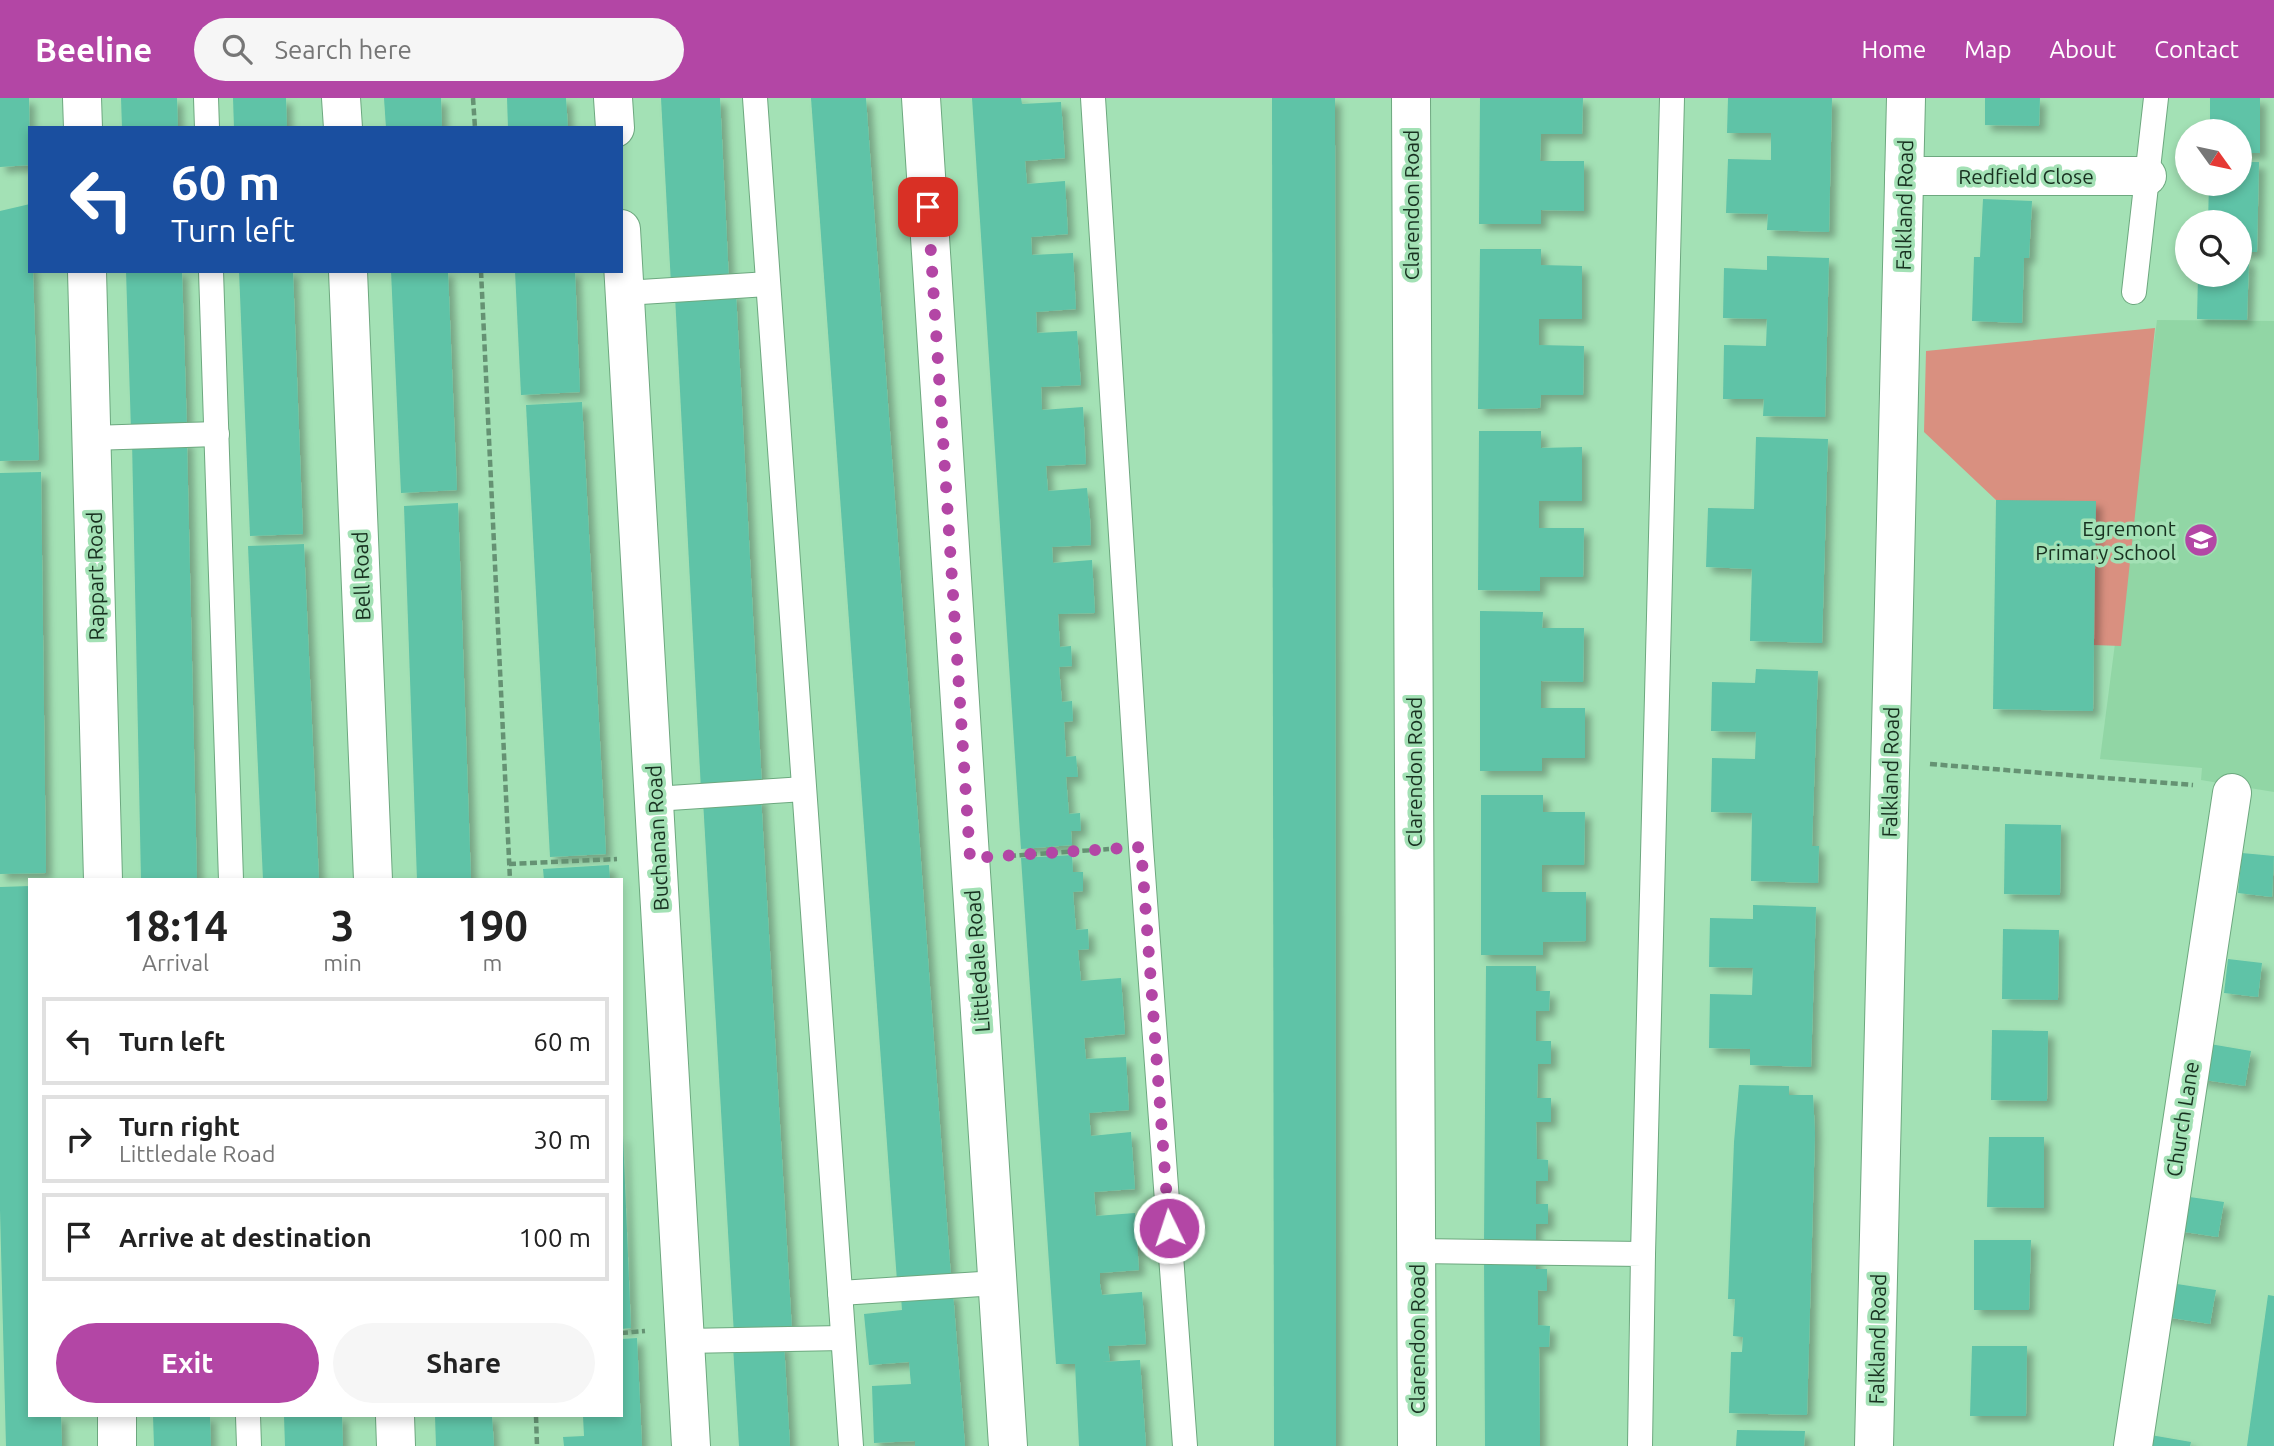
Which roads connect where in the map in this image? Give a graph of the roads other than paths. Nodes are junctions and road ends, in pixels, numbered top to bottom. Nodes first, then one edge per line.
1 (82, 98) edge
2 (206, 98) edge
3 (341, 98) edge
4 (613, 98) edge
5 (755, 98) edge
6 (921, 98) edge
7 (1093, 98) edge
8 (1411, 98) edge
9 (1672, 98) edge
10 (1906, 98) edge
11 (2156, 98) edge
12 (83, 126) edge
13 (207, 126) edge
14 (343, 126) edge
15 (615, 126) edge
16 (1904, 176) junction
17 (2147, 176) junction
18 (623, 261) edge
19 (87, 273) edge
20 (211, 273) edge
21 (348, 273) edge
22 (768, 284) junction
23 (2134, 292) dead end
24 (625, 293) junction
25 (217, 434) junction
26 (91, 438) junction
27 (804, 789) junction
28 (2232, 793) road end
29 (655, 799) junction
30 (103, 878) edge
31 (231, 878) edge
32 (373, 878) edge
33 (1417, 1251) junction
34 (1643, 1254) junction
35 (997, 1283) junction
36 (840, 1293) junction
37 (843, 1338) junction
38 (685, 1341) junction
39 (117, 1417) edge
40 (248, 1417) edge
41 (395, 1417) edge
42 (117, 1446) edge
43 (249, 1446) edge
44 (397, 1446) edge
45 (691, 1446) edge
46 (851, 1446) edge
47 (1008, 1446) edge
48 (1185, 1446) edge
49 (1418, 1446) edge
50 (1640, 1446) edge
51 (1874, 1446) edge
52 (2133, 1446) edge

1 - 12 street
2 - 13 lane
3 - 14 street
4 - 15 street
5 - 22 lane
6 - 35 street, Littledale Road
7 - 48 lane
8 - 33 street, Clarendon Road
9 - 34 lane
10 - 16 street, Falkland Road
11 - 17 lane
16 - 17 street, Redfield Close
16 - 51 street, Falkland Road
17 - 23 lane
18 - 24 street, Buchanan Road
19 - 26 street, Rappart Road
20 - 25 lane
21 - 32 street, Bell Road
22 - 24 lane
22 - 27 lane
24 - 29 street, Buchanan Road
25 - 26 lane
25 - 31 lane
26 - 30 street, Rappart Road
27 - 29 lane
27 - 36 lane
28 - 52 street, Church Lane
29 - 38 street, Buchanan Road
33 - 34 lane
33 - 49 street, Clarendon Road
34 - 50 lane
35 - 36 lane
35 - 47 street, Littledale Road
36 - 37 lane
37 - 38 lane
37 - 46 lane
38 - 45 street, Buchanan Road
39 - 42 street
40 - 43 lane
41 - 44 street

